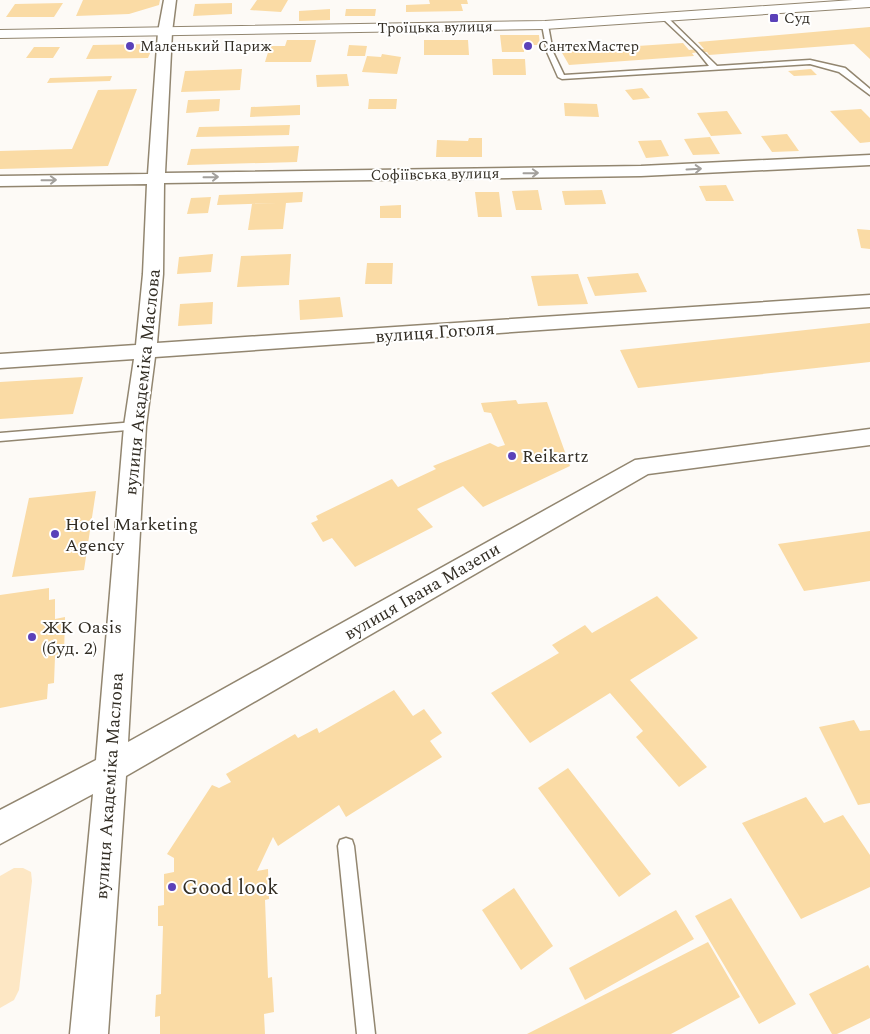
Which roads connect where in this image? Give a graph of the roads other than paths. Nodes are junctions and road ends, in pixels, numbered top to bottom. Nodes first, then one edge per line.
1 (170, 0) edge
2 (870, 3) edge
3 (664, 17) junction
4 (545, 25) junction
5 (165, 32) junction
6 (0, 34) edge
7 (715, 68) junction
8 (870, 93) edge
9 (870, 160) edge
10 (156, 177) junction
11 (0, 181) edge
12 (870, 301) edge
13 (144, 352) junction
14 (0, 360) edge
15 (135, 426) junction
16 (0, 437) edge
17 (870, 437) edge
18 (111, 768) junction
19 (0, 828) edge
20 (346, 846) dead end
21 (89, 1034) edge
22 (366, 1034) edge

1 - 5 street, вулиця Академіка Маслова
2 - 3 main road, Троїцька вулиця
3 - 4 main road, Троїцька вулиця
3 - 7 lane
4 - 5 main road, Троїцька вулиця
4 - 7 lane
5 - 6 main road, Троїцька вулиця
5 - 10 street, вулиця Академіка Маслова
7 - 8 lane
10 -> 9 street, Софіївська вулиця
11 -> 10 street, Софіївська вулиця
10 - 13 street, вулиця Академіка Маслова
12 - 13 street, вулиця Гоголя
13 - 14 street, вулиця Гоголя
13 - 15 street, вулиця Академіка Маслова
15 - 16 lane
15 - 18 street, вулиця Академіка Маслова
17 - 18 street, вулиця Івана Мазепи
18 - 19 street, вулиця Івана Мазепи
18 - 21 street, вулиця Академіка Маслова
20 - 22 lane

